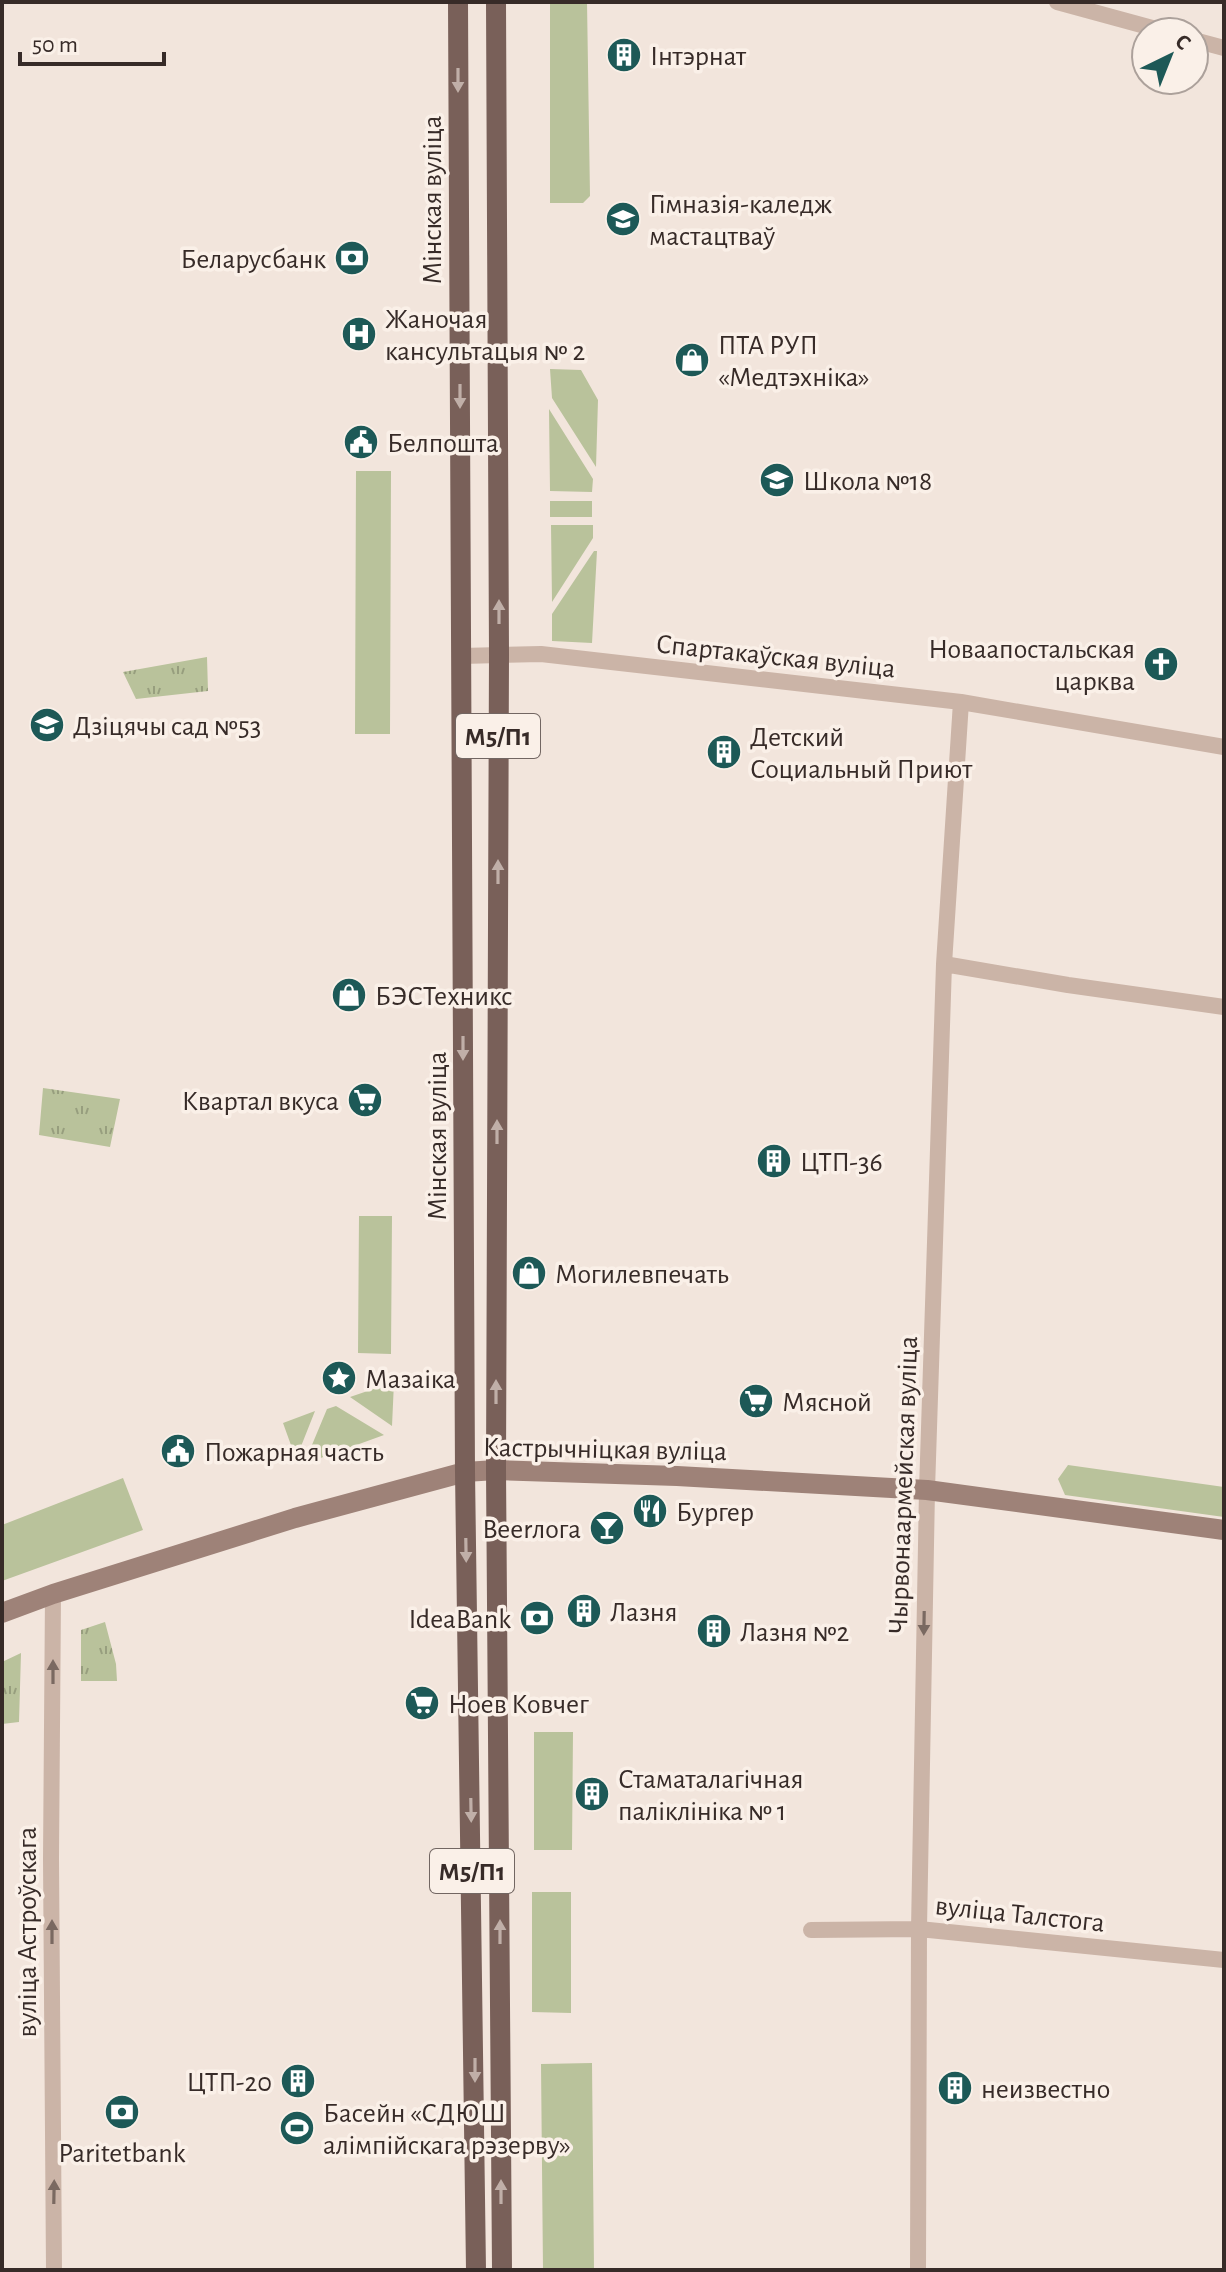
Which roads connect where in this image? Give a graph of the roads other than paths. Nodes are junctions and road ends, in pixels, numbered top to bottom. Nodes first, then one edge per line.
1 (458, 2) edge
2 (496, 2) edge
3 (1057, 2) edge
4 (1130, 22) edge
5 (499, 655) junction
6 (462, 656) junction
7 (961, 702) junction
8 (1224, 747) edge
9 (944, 964) junction
10 (1224, 1007) edge
11 (496, 1470) junction
12 (465, 1472) junction
13 (927, 1490) junction
14 (1224, 1530) edge
15 (53, 1594) junction
16 (2, 1613) edge
17 (919, 1929) junction
18 (811, 1930) dead end
19 (1224, 1960) edge
20 (54, 2270) edge
21 (476, 2270) edge
22 (502, 2270) edge
23 (918, 2270) edge

1 -> 6 main road, Мінская вуліца / М5/П1
5 -> 2 main road, М5/П1
3 - 4 street
5 - 6 street, Спартакаўская вуліца
5 - 7 street, Спартакаўская вуліца
11 -> 5 main road, М5/П1
6 -> 12 main road, Мінская вуліца / М5/П1
7 - 8 street, Спартакаўская вуліца
7 - 9 street, Чырвонаармейская вуліца
9 - 10 street
9 - 13 street, Чырвонаармейская вуліца
11 - 12 main road, Кастрычніцкая вуліца
11 - 13 main road, Кастрычніцкая вуліца
22 -> 11 main road, М5/П1
12 - 15 main road, Кастрычніцкая вуліца
12 -> 21 main road, Мінская вуліца / М5/П1
13 - 14 main road, Кастрычніцкая вуліца
13 -> 17 street, Чырвонаармейская вуліца
15 - 16 main road, Кастрычніцкая вуліца
20 -> 15 street, вуліца Астроўскага
17 - 18 street, вуліца Талстога
17 - 19 street, вуліца Талстога
17 - 23 street, Чырвонаармейская вуліца

